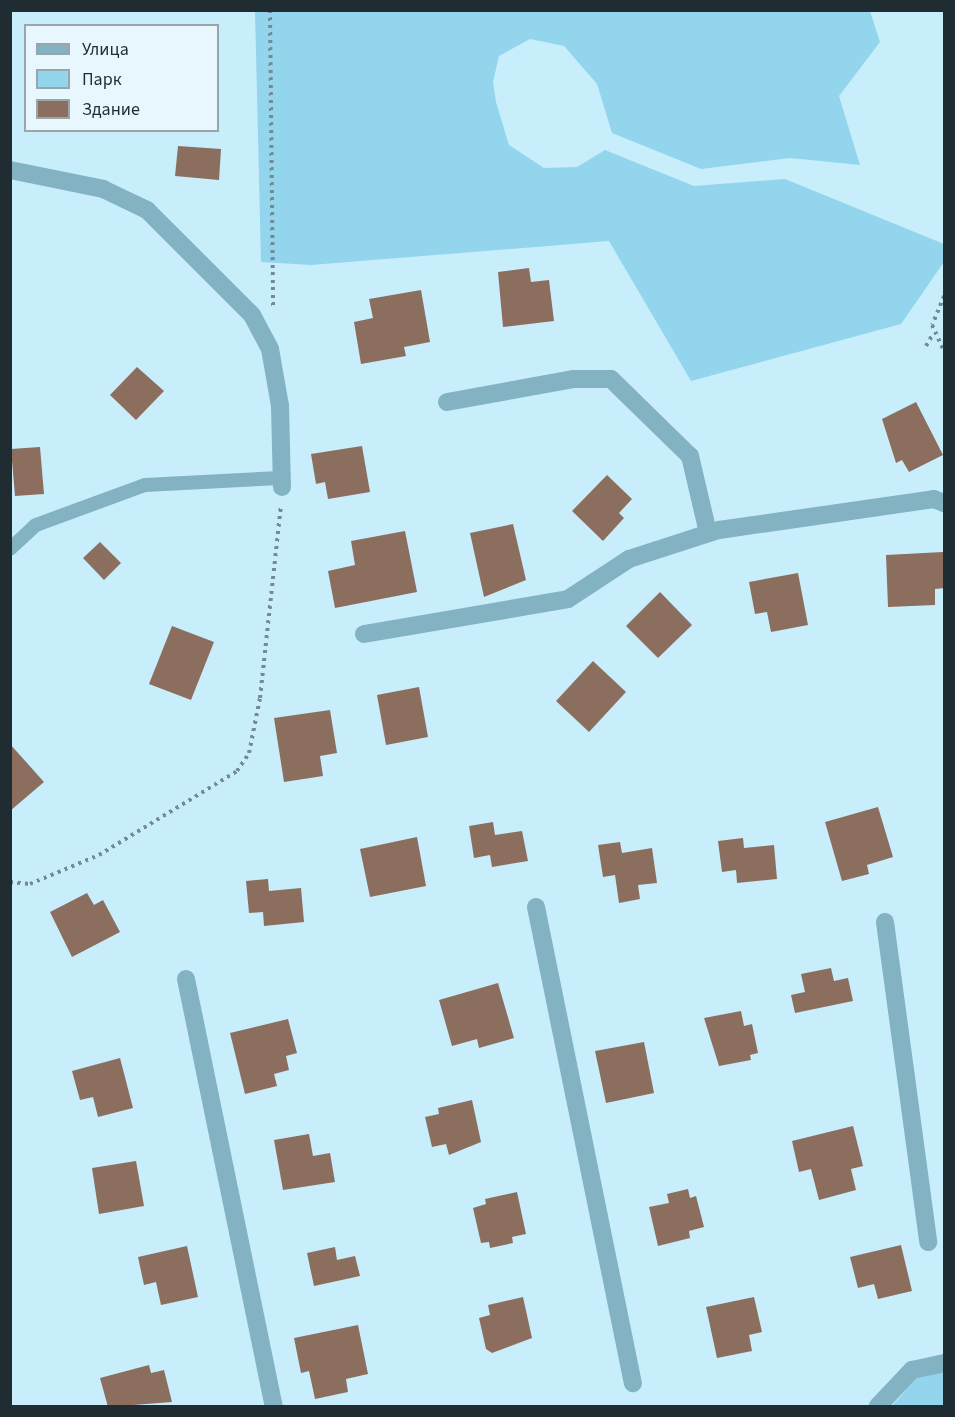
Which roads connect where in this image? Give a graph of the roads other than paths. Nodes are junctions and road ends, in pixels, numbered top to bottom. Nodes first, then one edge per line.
1 (10, 170) edge
2 (447, 402) dead end
3 (281, 483) joint
4 (945, 503) edge
5 (708, 533) junction
6 (10, 549) edge
7 (364, 634) dead end
8 (536, 907) dead end
9 (885, 922) dead end
10 (186, 979) dead end
11 (928, 1242) dead end
12 (945, 1363) edge
13 (633, 1383) dead end
14 (274, 1407) edge
15 (878, 1407) edge

1 - 3 street
2 - 5 street
3 - 6 lane
4 - 5 street
5 - 7 street
8 - 13 street
9 - 11 street
10 - 14 street
12 - 15 street

